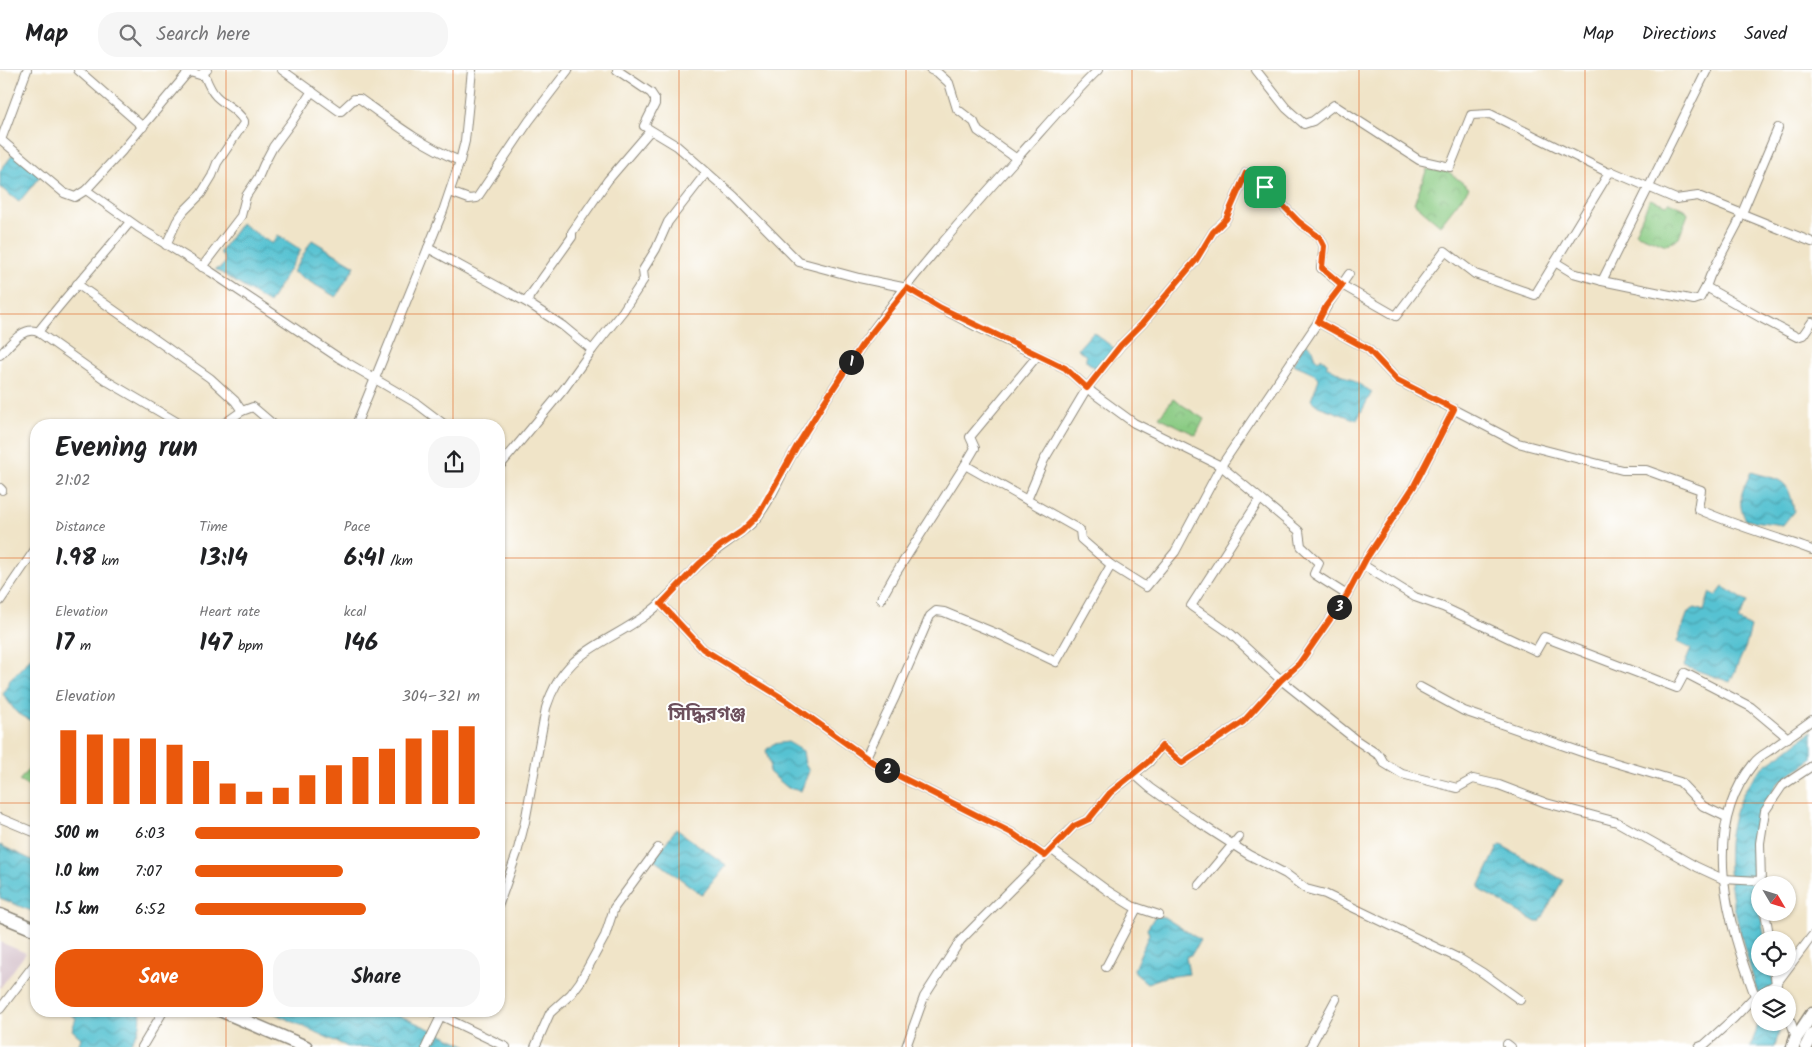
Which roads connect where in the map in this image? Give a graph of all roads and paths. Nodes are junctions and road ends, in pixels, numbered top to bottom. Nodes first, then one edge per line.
1 (27, 70) edge
2 (78, 70) edge
3 (282, 70) edge
4 (472, 70) edge
5 (568, 70) edge
6 (617, 70) edge
7 (931, 70) edge
8 (1098, 70) edge
9 (1256, 70) edge
10 (1707, 70) edge
11 (205, 72) edge
12 (312, 91) junction
13 (143, 127) junction
14 (1778, 128) dead end
15 (650, 131) junction
16 (1, 140) edge
17 (1016, 159) junction
18 (460, 160) junction
19 (706, 173) junction
20 (1609, 173) junction
21 (1649, 187) junction
22 (86, 190) junction
23 (450, 192) junction
24 (1741, 214) junction
25 (130, 222) junction
26 (1812, 242) edge
27 (166, 245) junction
28 (428, 248) junction
29 (1554, 262) junction
30 (202, 267) junction
31 (1350, 274) dead end
32 (1602, 281) junction
33 (77, 284) junction
34 (1342, 285) junction
35 (1706, 287) junction
36 (907, 288) junction
37 (528, 303) junction
38 (1318, 322) junction
39 (1812, 322) edge
40 (38, 332) junction
41 (592, 350) junction
42 (0, 355) edge
43 (1038, 355) junction
44 (375, 379) junction
45 (1087, 388) junction
46 (1454, 409) junction
47 (242, 411) junction
48 (172, 419) edge
49 (231, 419) edge
50 (267, 419) edge
51 (358, 419) edge
52 (437, 419) edge
53 (505, 460) edge
54 (965, 465) junction
55 (1221, 466) junction
56 (1260, 499) junction
57 (1027, 500) junction
58 (1812, 550) edge
59 (30, 557) edge
60 (1111, 565) junction
61 (1363, 565) junction
62 (1347, 595) junction
63 (881, 599) dead end
64 (0, 601) edge
65 (661, 604) junction
66 (1281, 680) junction
67 (1420, 687) dead end
68 (1812, 720) edge
69 (1788, 738) junction
70 (866, 757) junction
71 (1812, 766) edge
72 (1134, 774) junction
73 (1726, 817) junction
74 (0, 818) edge
75 (30, 830) edge
76 (1239, 836) dead end
77 (1233, 844) junction
78 (658, 848) dead end
79 (1052, 850) junction
80 (1045, 856) junction
81 (1761, 876) edge
82 (1723, 879) junction
83 (1751, 882) edge
84 (1199, 885) dead end
85 (505, 887) edge
86 (1136, 908) junction
87 (0, 915) edge
88 (1159, 915) dead end
89 (30, 928) edge
90 (1812, 936) edge
91 (1106, 967) dead end
92 (30, 970) edge
93 (1775, 976) edge
94 (1776, 984) junction
95 (1752, 986) edge
96 (1772, 986) edge
97 (1336, 999) dead end
98 (1520, 1000) dead end
99 (1751, 1000) edge
100 (0, 1009) edge
101 (1812, 1014) edge
102 (160, 1017) edge
103 (236, 1017) edge
104 (441, 1017) edge
105 (450, 1017) edge
106 (1794, 1031) edge
107 (1812, 1035) edge
108 (1798, 1044) edge
109 (142, 1047) edge
110 (306, 1047) edge
111 (426, 1047) edge
112 (506, 1047) edge
113 (535, 1047) edge
114 (906, 1047) edge
115 (1310, 1047) edge
116 (1699, 1047) edge

1 - 16 street
2 - 13 street
3 - 12 street
4 - 18 street
5 - 23 street
6 - 15 street
7 - 17 street
8 - 17 street
9 - 20 street
10 - 21 street
11 - 13 street
11 - 27 street
12 - 18 street
12 - 30 street
13 - 22 street
14 - 24 street
15 - 19 street
15 - 37 street
16 - 22 street
17 - 36 street
18 - 23 street
19 - 36 street
19 - 41 street
20 - 21 street
20 - 29 street
21 - 24 street
21 - 32 street
22 - 25 street
23 - 28 street
24 - 26 street
24 - 35 street
25 - 27 street
25 - 33 street
27 - 30 street
28 - 37 street
28 - 44 street
29 - 32 street
29 - 34 street
30 - 44 street
31 - 34 street
32 - 35 street
33 - 40 street
33 - 47 street
34 - 38 street
34 - 45 street
35 - 39 street
36 - 43 street
36 - 65 street
37 - 41 street
38 - 46 street
38 - 55 street
40 - 42 street
40 - 48 street
41 - 53 street
43 - 45 street
43 - 54 street
44 - 51 street
44 - 52 street
45 - 55 street
45 - 57 street
46 - 58 street
46 - 61 street
47 - 49 street
47 - 50 street
54 - 57 street
54 - 63 street
55 - 56 street
55 - 60 street
56 - 62 street
56 - 66 street
57 - 60 street
59 - 64 street
60 - 70 street
61 - 62 street
61 - 69 street
62 - 66 street
65 - 70 street
65 - 85 street
66 - 72 street
66 - 82 street
67 - 73 street
68 - 69 street
69 - 73 street
70 - 80 street
71 - 81 street
72 - 77 street
72 - 79 street
73 - 82 street
74 - 75 street
76 - 77 street
77 - 84 street
77 - 98 street
78 - 113 street
79 - 80 street
79 - 86 street
80 - 114 street
82 - 83 street
82 - 95 street
86 - 88 street
86 - 91 street
87 - 89 main road
90 - 94 street
92 - 100 street
93 - 94 street
94 - 96 street
97 - 115 street
99 - 116 street
101 - 108 main road
102 - 109 street
103 - 110 main road
104 - 111 street
105 - 112 street
106 - 108 street
107 - 108 main road

